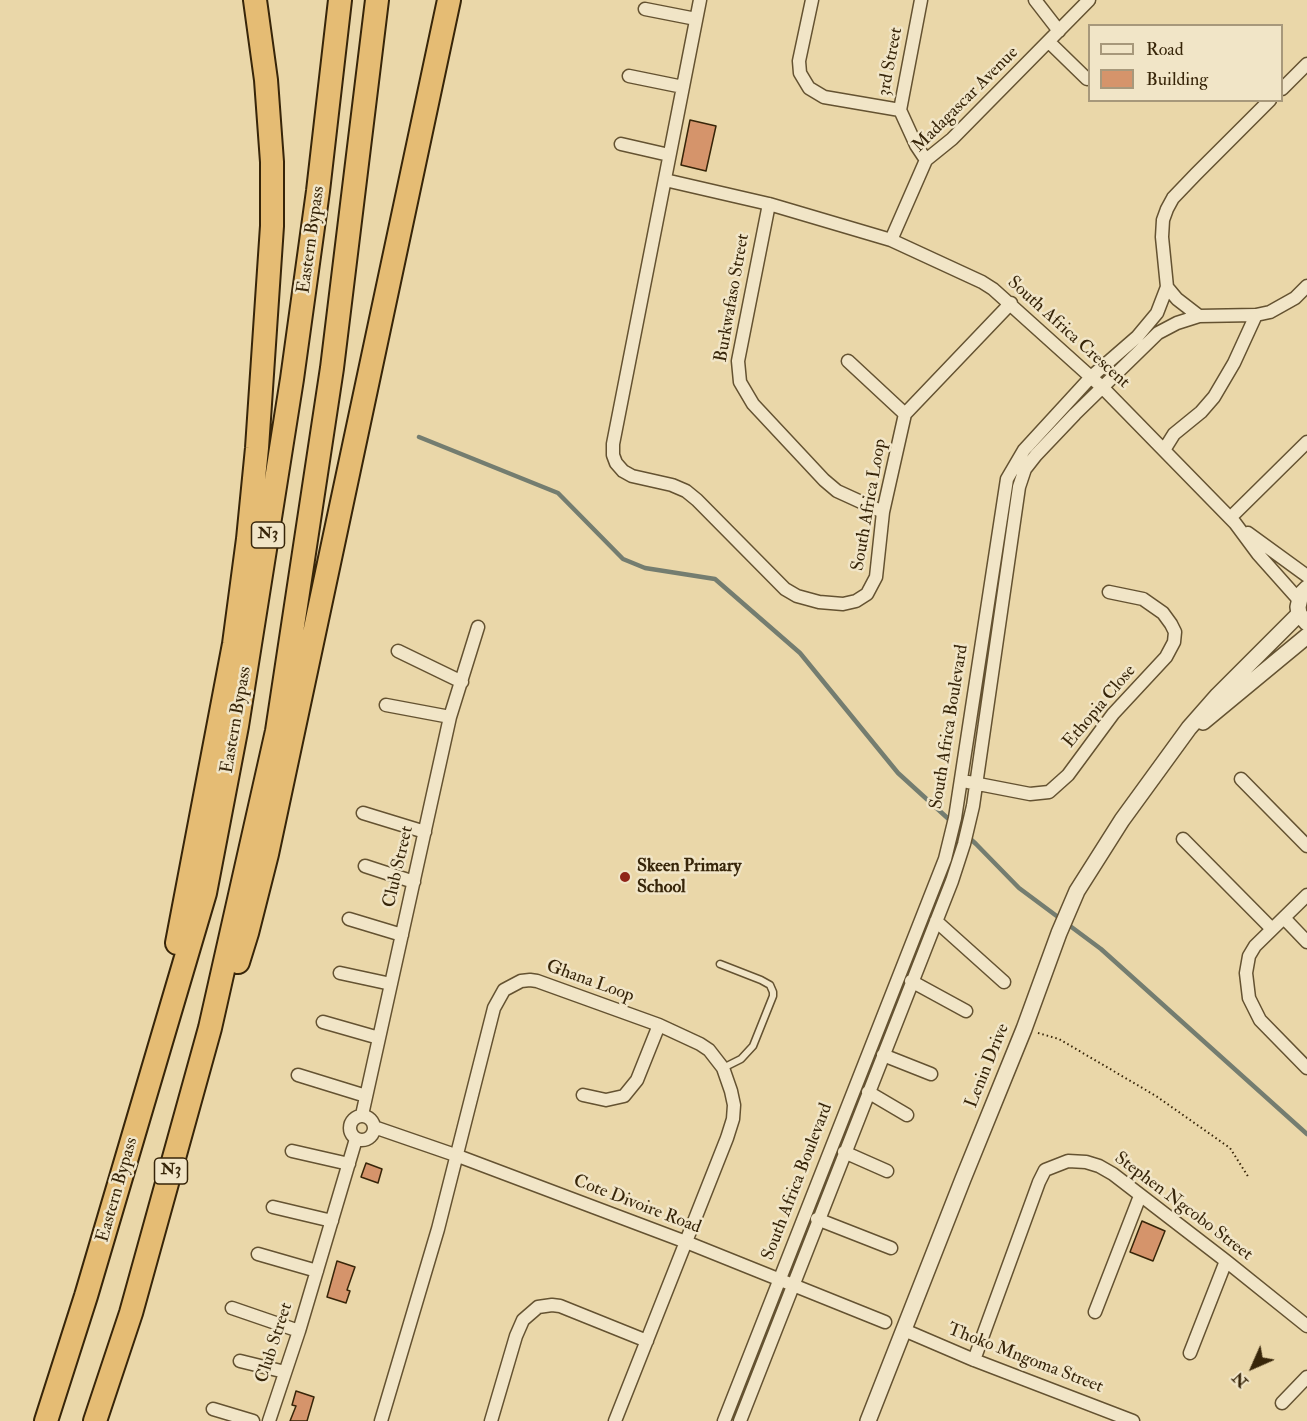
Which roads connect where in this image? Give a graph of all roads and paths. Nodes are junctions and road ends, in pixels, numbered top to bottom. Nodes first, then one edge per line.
1 (255, 0) edge
2 (340, 0) edge
3 (377, 0) edge
4 (449, 0) edge
5 (700, 0) edge
6 (812, 0) edge
7 (921, 0) edge
8 (1035, 0) edge
9 (1089, 0) edge
10 (645, 9) dead end
11 (696, 19) junction
12 (1059, 31) junction
13 (1049, 42) junction
14 (1307, 64) edge
15 (629, 76) dead end
16 (1087, 79) dead end
17 (683, 87) junction
18 (1283, 87) edge
19 (1268, 102) edge
20 (900, 110) junction
21 (621, 144) dead end
22 (669, 155) junction
23 (926, 160) junction
24 (665, 180) junction
25 (769, 204) junction
26 (891, 240) junction
27 (1307, 286) edge
28 (1167, 287) junction
29 (1011, 303) junction
30 (1256, 315) junction
31 (1199, 316) junction
32 (848, 361) dead end
33 (1091, 377) junction
34 (1103, 388) junction
35 (905, 414) junction
36 (1307, 442) edge
37 (1164, 450) junction
38 (883, 512) junction
39 (1233, 520) junction
40 (1307, 576) edge
41 (1109, 592) dead end
42 (1303, 606) edge
43 (478, 627) dead end
44 (1307, 636) edge
45 (398, 651) dead end
46 (462, 682) junction
47 (386, 705) dead end
48 (450, 717) junction
49 (1177, 744) junction
50 (1241, 779) dead end
51 (960, 782) junction
52 (976, 784) junction
53 (363, 813) dead end
54 (425, 832) junction
55 (1183, 839) dead end
56 (1307, 846) edge
57 (365, 867) dead end
58 (414, 882) junction
59 (1307, 895) edge
60 (1284, 918) junction
61 (349, 919) dead end
62 (936, 921) junction
63 (1272, 928) junction
64 (402, 934) junction
65 (1307, 942) edge
66 (720, 964) dead end
67 (340, 973) dead end
68 (911, 981) junction
69 (1005, 982) dead end
70 (391, 984) junction
71 (966, 1011) dead end
72 (323, 1022) dead end
73 (658, 1025) junction
74 (210, 1028) junction
75 (1024, 1029) junction
76 (379, 1038) junction
77 (883, 1055) junction
78 (154, 1062) junction
79 (723, 1068) junction
80 (1307, 1068) edge
81 (930, 1074) dead end
82 (298, 1075) dead end
83 (868, 1092) junction
84 (583, 1095) dead end
85 (366, 1096) junction
86 (362, 1115) junction
87 (907, 1115) dead end
88 (374, 1127) junction
89 (356, 1139) junction
90 (292, 1150) dead end
91 (844, 1152) junction
92 (458, 1156) junction
93 (349, 1164) junction
94 (887, 1171) dead end
95 (1249, 1178) dead end
96 (1140, 1196) junction
97 (273, 1207) dead end
98 (818, 1219) junction
99 (332, 1221) junction
100 (686, 1242) junction
101 (891, 1248) dead end
102 (258, 1254) dead end
103 (1226, 1261) junction
104 (317, 1272) junction
105 (779, 1280) junction
106 (794, 1285) junction
107 (232, 1308) dead end
108 (1095, 1312) dead end
109 (885, 1322) dead end
110 (1307, 1326) edge
111 (904, 1330) junction
112 (299, 1331) junction
113 (647, 1341) junction
114 (1190, 1353) dead end
115 (974, 1360) junction
116 (240, 1361) dead end
117 (285, 1371) junction
118 (1307, 1377) edge
119 (1282, 1403) dead end
120 (213, 1409) dead end
121 (46, 1421) edge
122 (95, 1421) edge
123 (253, 1421) edge
124 (269, 1421) edge
125 (381, 1421) edge
126 (491, 1421) edge
127 (615, 1421) edge
128 (724, 1421) edge
129 (740, 1421) edge
130 (868, 1421) edge
131 (1131, 1421) edge

1 - 78 highway
2 - 78 highway, Eastern Bypass / N3
3 - 74 highway, Eastern Bypass / N3
4 - 74 highway
5 - 11 street, South Africa Loop
6 - 20 street
7 - 20 street, 3rd Street
8 - 12 street
9 - 12 street, Madagascar Avenue
10 - 11 street
11 - 17 street, South Africa Loop
12 - 13 street, Madagascar Avenue
13 - 16 street
13 - 23 street, Madagascar Avenue
14 - 18 street
15 - 17 street
17 - 22 street, South Africa Loop
19 - 28 street, South Africa Boulevard
20 - 23 street, 3rd Street
21 - 22 street
22 - 24 street, South Africa Loop
23 - 26 street, Madagascar Avenue
24 - 25 street, South Africa Crescent
24 - 38 street, South Africa Loop
25 - 26 street, South Africa Crescent
25 - 38 street, Burkwafaso Street
26 - 29 street, South Africa Crescent
27 - 30 street, South Africa Boulevard
28 - 31 street
28 - 33 street, South Africa Boulevard
29 - 33 street, South Africa Crescent
29 - 35 street
30 - 31 street, South Africa Boulevard
30 - 37 street
31 - 34 street, South Africa Boulevard
32 - 35 street
33 - 34 street, South Africa Crescent
33 - 51 street, South Africa Boulevard
34 - 37 street, South Africa Crescent
34 - 52 street, South Africa Boulevard
35 - 38 street, South Africa Loop
36 - 39 street
37 - 39 street, South Africa Crescent
39 - 40 street, South Africa Crescent
39 - 42 street, South Africa Crescent
41 - 52 street, Ethopia Close
42 - 49 street
43 - 46 street, Club Street
44 - 49 street
45 - 46 street
46 - 48 street, Club Street
47 - 48 street
48 - 54 street, Club Street
49 - 75 street, Lenin Drive
50 - 56 street
51 - 52 street, Ethopia Close
51 - 105 street, South Africa Boulevard
52 - 62 street, South Africa Boulevard
53 - 54 street
54 - 58 street, Club Street
55 - 63 street
57 - 58 street
58 - 64 street, Club Street
59 - 60 street
60 - 63 street
60 - 65 street
61 - 64 street
62 - 68 street, South Africa Boulevard
62 - 69 street
63 - 80 street
64 - 70 street, Club Street
66 - 79 lane
67 - 70 street
68 - 71 street
68 - 77 street, South Africa Boulevard
70 - 76 street, Club Street
72 - 76 street
73 - 79 street, Ghana Loop
73 - 84 street
73 - 92 street, Ghana Loop
74 - 122 highway, Eastern Bypass / N3
75 - 95 path
75 - 111 street, Lenin Drive
76 - 85 street, Club Street
77 - 81 street
77 - 83 street, South Africa Boulevard
78 - 121 highway, Eastern Bypass / N3
79 - 100 street, Ghana Loop
82 - 85 street
83 - 87 street
83 - 91 street, South Africa Boulevard
85 - 86 street, Club Street
86 - 88 street
86 - 89 street
88 - 89 street
88 - 92 street, Cote Divoire Road
89 - 93 street, Club Street
90 - 93 street
91 - 94 street
91 - 98 street, South Africa Boulevard
92 - 100 street, Cote Divoire Road
92 - 125 street, Ghana Loop
93 - 99 street, Club Street
96 - 103 street, Stephen Ngcobo Street
96 - 108 street
96 - 115 street, Stephen Ngcobo Street
97 - 99 street
98 - 101 street
98 - 106 street, South Africa Boulevard
99 - 104 street, Club Street
100 - 105 street, Cote Divoire Road
100 - 113 street, Ghana Loop
102 - 104 street
103 - 110 street, Stephen Ngcobo Street
103 - 114 street
104 - 112 street, Club Street
105 - 106 street, Cote Divoire Road
105 - 128 street, South Africa Boulevard
106 - 109 street, Cote Divoire Road
106 - 129 street, South Africa Boulevard
107 - 112 street
111 - 115 street, Thoko Mngoma Street
111 - 130 street, Lenin Drive
112 - 117 street, Club Street
113 - 126 street
113 - 127 street, Ghana Loop
115 - 131 street, Thoko Mngoma Street
116 - 117 street
117 - 124 street, Club Street
118 - 119 street
120 - 123 street

